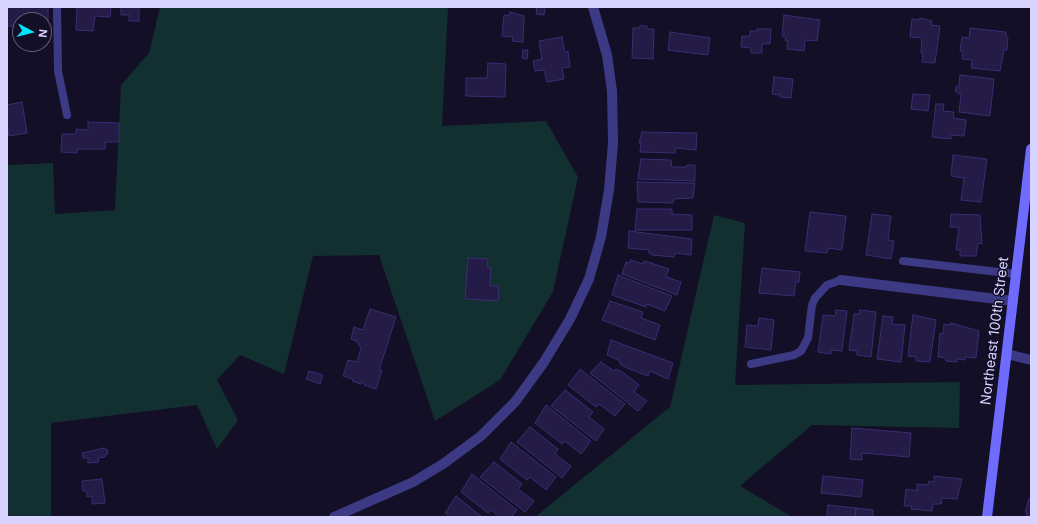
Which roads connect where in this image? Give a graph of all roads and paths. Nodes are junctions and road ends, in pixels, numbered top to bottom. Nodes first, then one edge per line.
1 (58, 7) edge
2 (593, 7) edge
3 (67, 115) dead end
4 (1031, 149) edge
5 (903, 261) dead end
6 (1016, 274) junction
7 (841, 280) joint
8 (1013, 301) junction
9 (1007, 354) junction
10 (1031, 360) edge
11 (751, 364) dead end
12 (334, 517) edge
13 (987, 517) edge

1 - 3 lane
2 - 12 street
4 - 6 street, Northeast 100th Street
5 - 6 lane
6 - 8 street, Northeast 100th Street
7 - 8 street
7 - 11 lane
8 - 9 street, Northeast 100th Street
9 - 10 street
9 - 13 street, Northeast 100th Street

